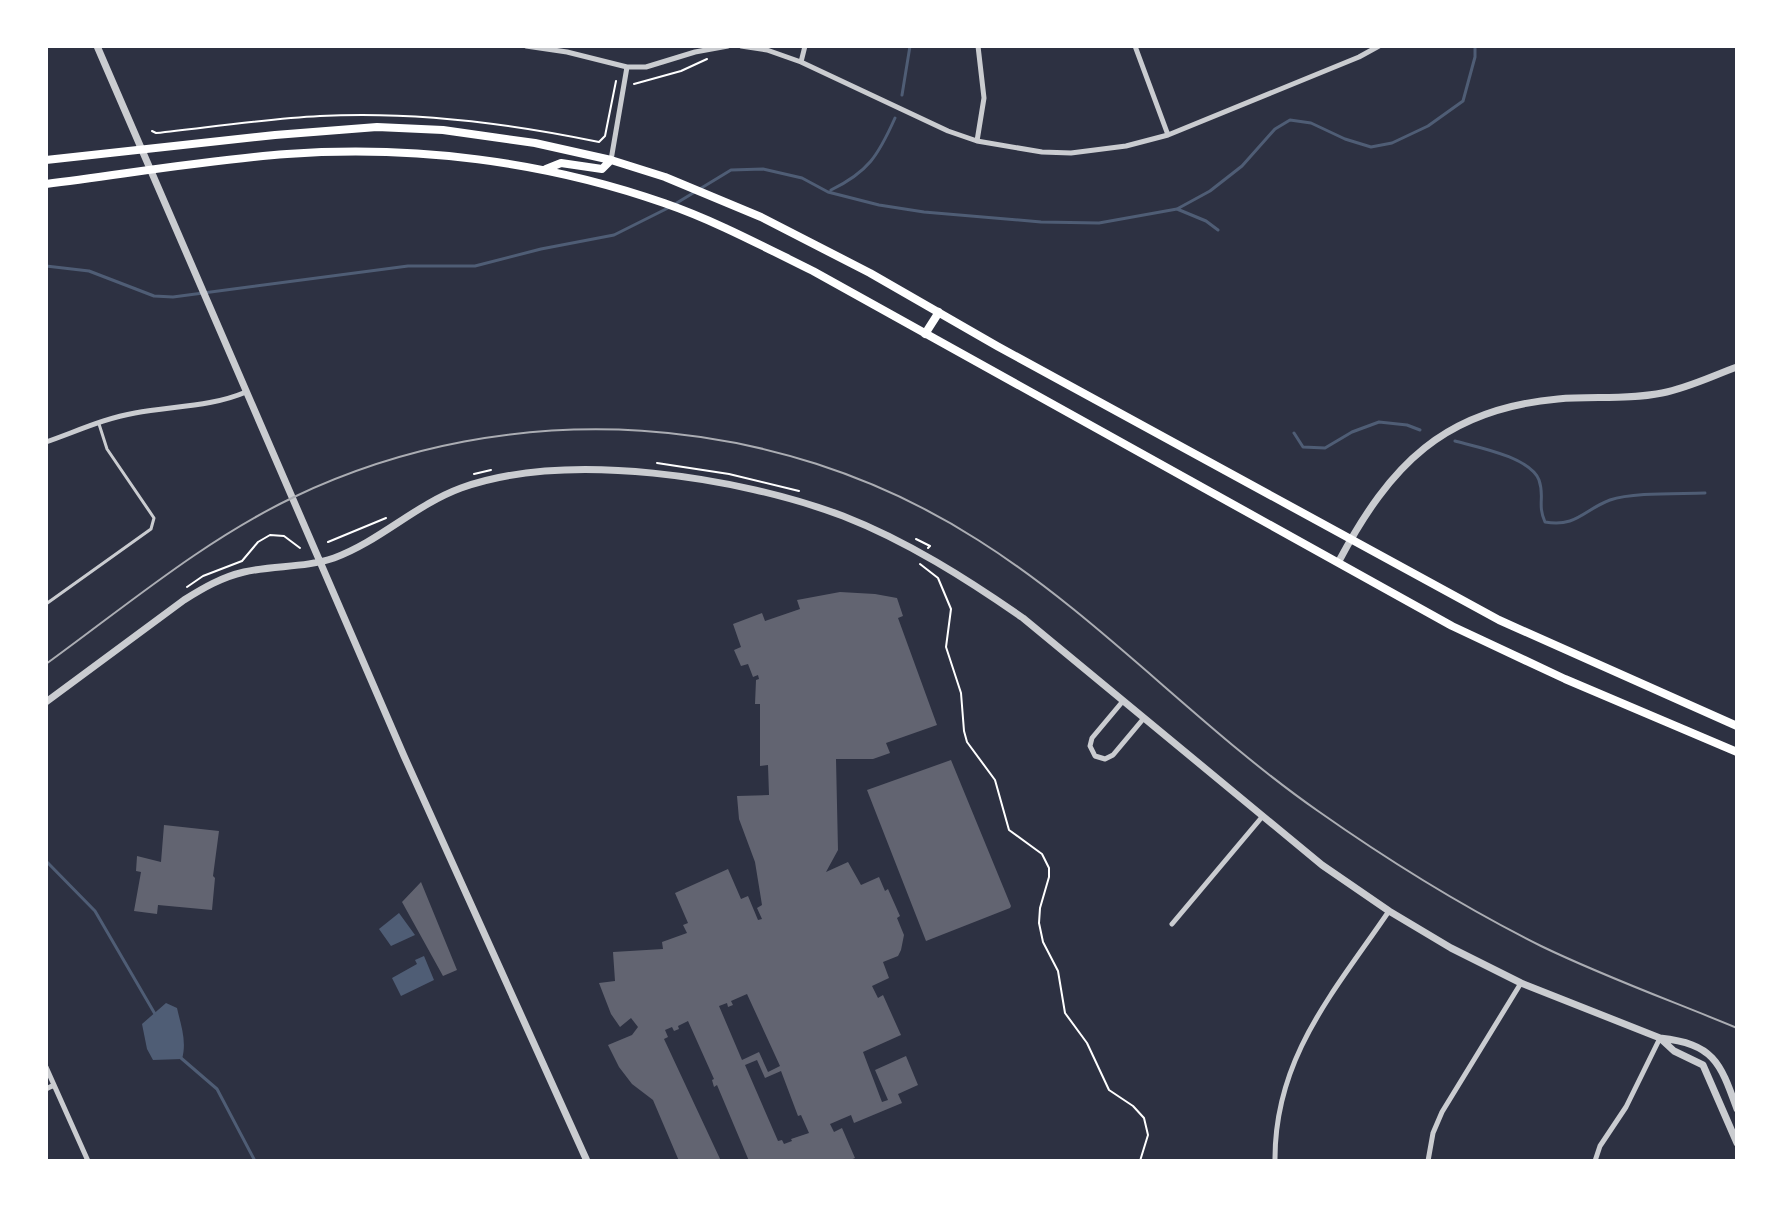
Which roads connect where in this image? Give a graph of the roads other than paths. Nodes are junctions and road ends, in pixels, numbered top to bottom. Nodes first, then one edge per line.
1 (97, 46) edge
2 (526, 46) edge
3 (728, 46) edge
4 (741, 46) edge
5 (805, 46) edge
6 (978, 46) edge
7 (1135, 46) edge
8 (1379, 46) edge
9 (567, 49) edge
10 (801, 62) junction
11 (627, 67) junction
12 (1168, 135) junction
13 (977, 141) junction
14 (141, 148) junction
15 (46, 160) edge
16 (611, 160) junction
17 (545, 170) junction
18 (152, 171) junction
19 (46, 184) edge
20 (939, 312) junction
21 (925, 334) junction
22 (1737, 367) edge
23 (246, 392) junction
24 (99, 424) junction
25 (46, 442) edge
26 (1350, 540) junction
27 (1339, 561) junction
28 (321, 562) junction
29 (46, 604) edge
30 (1123, 701) junction
31 (46, 702) edge
32 (1144, 718) junction
33 (1737, 726) edge
34 (1737, 752) edge
35 (1262, 817) junction
36 (1389, 911) junction
37 (1172, 924) dead end
38 (1521, 983) junction
39 (1660, 1038) junction
40 (46, 1067) edge
41 (54, 1085) junction
42 (46, 1089) edge
43 (1737, 1109) edge
44 (1737, 1143) edge
45 (88, 1161) edge
46 (587, 1161) edge
47 (1275, 1161) edge
48 (1428, 1161) edge
49 (1595, 1161) edge

1 - 14 street
2 - 9 street
3 - 11 street
4 - 10 street
5 - 10 street
6 - 13 street
7 - 12 street
8 - 12 street
9 - 11 street
10 - 13 street
11 - 16 street
12 - 13 street
14 - 15 main road
14 - 16 main road
14 - 18 street
16 - 17 main road
16 - 20 main road
17 - 18 main road
17 - 21 main road
18 - 19 main road
18 - 23 street
20 - 21 main road
20 - 26 main road
21 - 27 main road
22 - 26 street
23 - 24 street
23 - 28 street
24 - 25 street
24 - 29 lane
26 - 27 street
26 - 33 main road
27 - 34 main road
28 - 30 street
28 - 31 street
28 - 46 street
30 - 32 street
30 - 32 street
32 - 35 street
35 - 36 street
35 - 37 street
36 - 38 street
36 - 47 street
38 - 39 street
38 - 48 street
39 - 43 street
39 - 44 street
39 - 49 street
40 - 41 street
41 - 42 street
41 - 45 street

